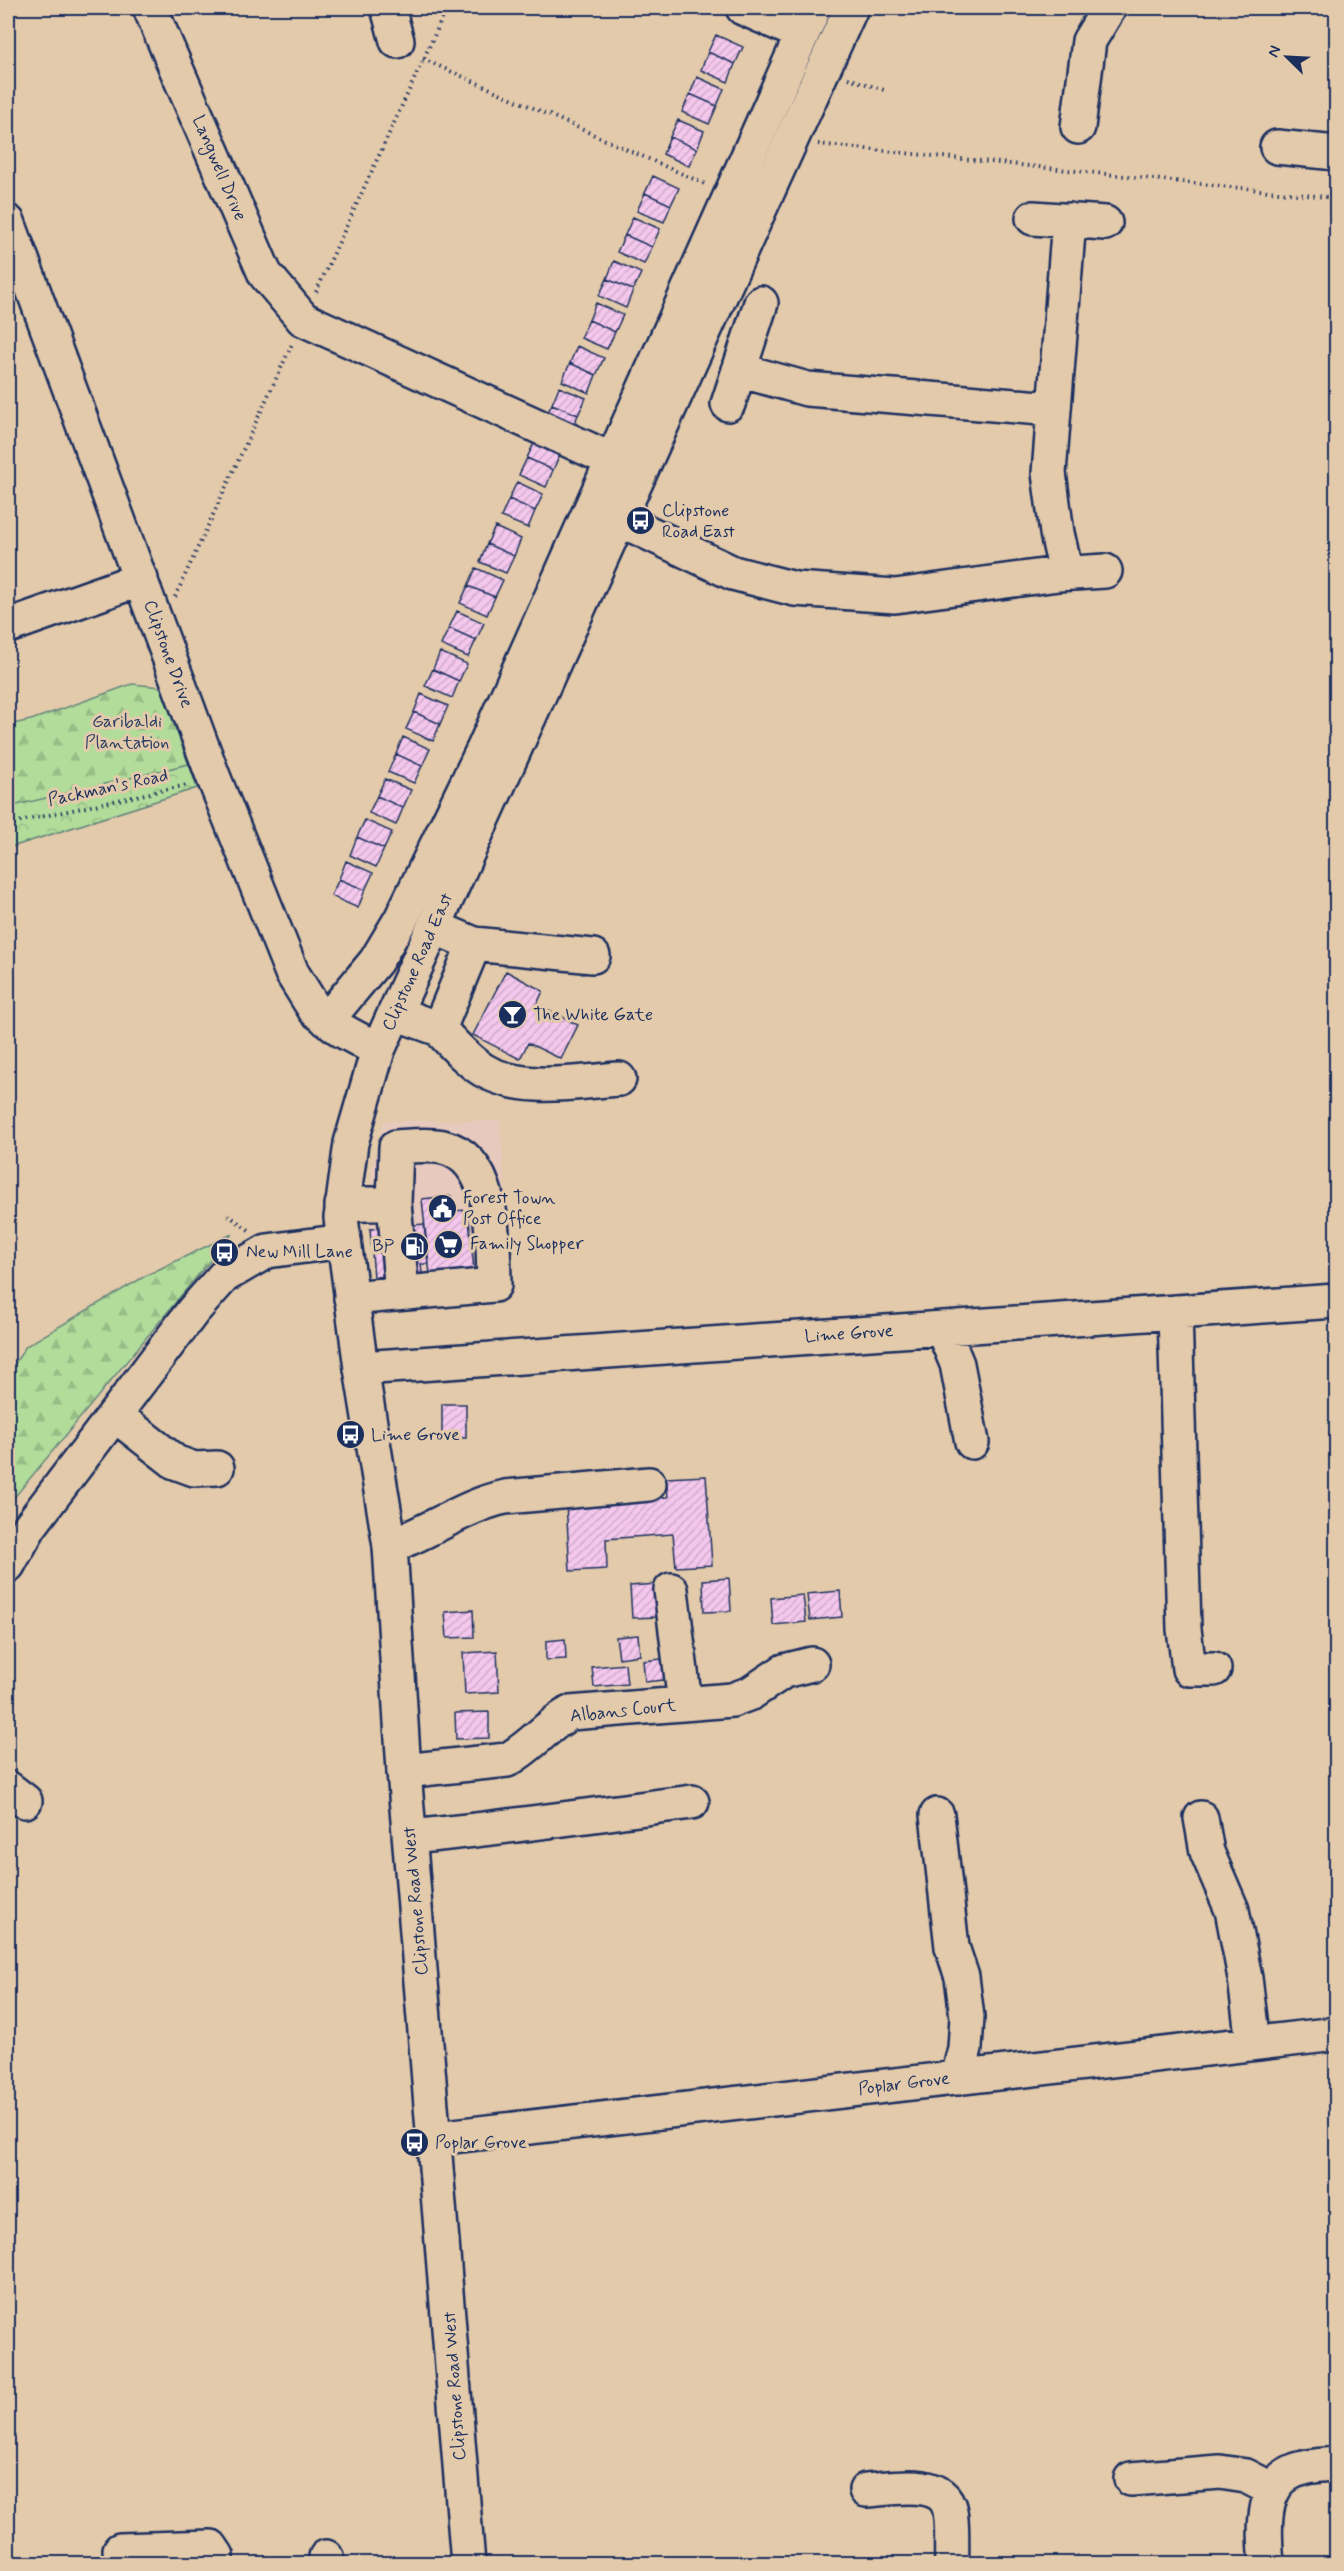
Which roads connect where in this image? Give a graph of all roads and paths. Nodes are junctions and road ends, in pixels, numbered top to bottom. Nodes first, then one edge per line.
1 (150, 8) edge
2 (388, 8) edge
3 (447, 8) edge
4 (742, 8) edge
5 (851, 8) edge
6 (1109, 8) edge
7 (808, 21) edge
8 (410, 50) junction
9 (821, 69) junction
10 (884, 90) dead end
11 (1078, 127) dead end
12 (790, 141) junction
13 (1277, 147) dead end
14 (1336, 153) edge
15 (731, 195) junction
16 (1336, 198) edge
17 (1033, 218) dead end
18 (1069, 220) junction
19 (8, 222) edge
20 (1105, 223) dead end
21 (761, 303) dead end
22 (303, 319) junction
23 (739, 370) junction
24 (728, 404) dead end
25 (1053, 409) junction
26 (612, 460) junction
27 (619, 519) junction
28 (1105, 571) dead end
29 (1066, 573) junction
30 (141, 579) junction
31 (8, 626) edge
32 (160, 630) junction
33 (213, 776) junction
34 (8, 824) edge
35 (434, 927) junction
36 (474, 944) junction
37 (593, 956) dead end
38 (394, 1013) junction
39 (327, 1020) junction
40 (439, 1029) junction
41 (378, 1050) junction
42 (619, 1079) dead end
43 (394, 1203) junction
44 (342, 1205) junction
45 (344, 1241) junction
46 (402, 1293) junction
47 (351, 1298) junction
48 (1336, 1301) edge
49 (1175, 1312) junction
50 (942, 1328) junction
51 (361, 1368) junction
52 (115, 1415) junction
53 (972, 1442) dead end
54 (217, 1468) dead end
55 (649, 1484) dead end
56 (390, 1546) junction
57 (8, 1565) edge
58 (671, 1590) dead end
59 (812, 1664) dead end
60 (1214, 1669) dead end
61 (685, 1704) junction
62 (404, 1771) junction
63 (692, 1802) dead end
64 (937, 1815) dead end
65 (1201, 1818) dead end
66 (410, 1837) junction
67 (1336, 2034) edge
68 (1253, 2043) junction
69 (958, 2078) junction
70 (436, 2138) junction
71 (1336, 2464) edge
72 (1131, 2479) dead end
73 (866, 2490) dead end
74 (1273, 2490) junction
75 (120, 2550) dead end
76 (217, 2564) edge
77 (468, 2564) edge
78 (952, 2564) edge
79 (1267, 2564) edge

1 - 22 street, Langwell Drive
2 - 8 street
3 - 8 path
4 - 7 street
5 - 9 street, Clipstone Road East
6 - 11 street
7 - 15 street, Clipstone Road East
8 - 15 path
8 - 22 path
9 - 10 path
9 - 12 street, Clipstone Road East
12 - 16 path
12 - 27 street, Clipstone Road East
13 - 14 street
15 - 26 street, Clipstone Road East
17 - 18 street
18 - 20 street
18 - 25 street
19 - 30 street, Clipstone Drive
21 - 23 street
22 - 26 street
22 - 32 path
23 - 24 street
23 - 25 street
25 - 29 street
26 - 39 street, Clipstone Road East
27 - 29 street
27 - 35 street, Clipstone Road East
28 - 29 street
30 - 31 street
30 - 32 street, Clipstone Drive
32 - 33 street, Clipstone Drive
33 - 34 path, Packman's Road
33 - 39 street, Clipstone Drive
35 - 36 street
35 - 38 street, Clipstone Road East
36 - 37 street
36 - 40 street
38 - 40 street
38 - 41 street, Clipstone Road East
39 - 41 street, Clipstone Drive
40 - 42 street
41 - 44 street, Clipstone Road East
43 - 44 street
43 - 46 street
43 - 46 street
44 - 45 street, Clipstone Road East
45 - 47 street, Clipstone Road West
45 - 52 street
46 - 47 street
47 - 51 street, Clipstone Road West
48 - 49 street, Lime Grove
49 - 50 street, Lime Grove
49 - 60 street
50 - 51 street, Lime Grove
50 - 53 street
51 - 56 street, Clipstone Road West
52 - 54 street
52 - 57 street
55 - 56 street
56 - 62 street, Clipstone Road West
58 - 61 street
59 - 61 street, Albans Court
61 - 62 street, Albans Court
62 - 66 street, Clipstone Road West
63 - 66 street
64 - 69 street
65 - 68 street
66 - 70 street, Clipstone Road West
67 - 68 street, Poplar Grove
68 - 69 street, Poplar Grove
69 - 70 street, Poplar Grove
70 - 77 street, Clipstone Road West
71 - 74 street
72 - 74 street
73 - 78 street
74 - 79 street
75 - 76 street

